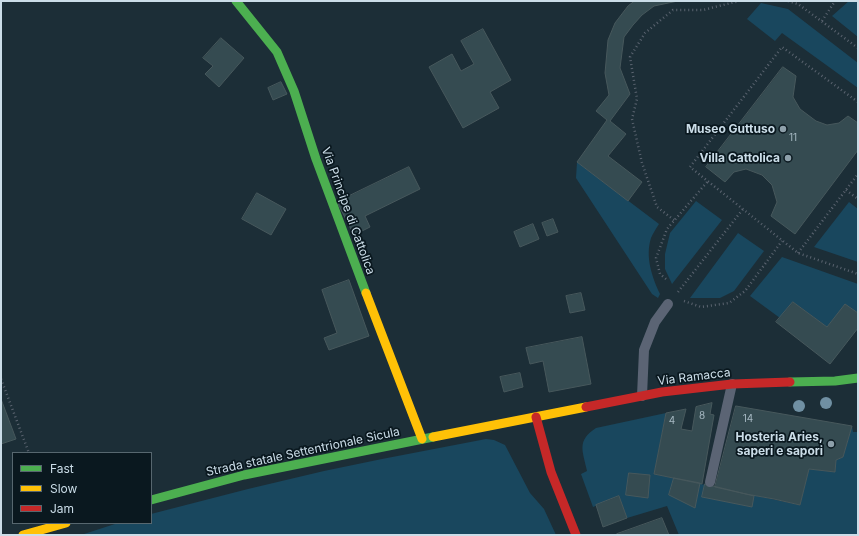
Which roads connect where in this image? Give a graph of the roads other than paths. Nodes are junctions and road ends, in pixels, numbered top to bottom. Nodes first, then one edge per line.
1 (236, 1) edge
2 (668, 304) road end
3 (858, 378) edge
4 (732, 384) junction
5 (642, 396) junction
6 (536, 417) junction
7 (418, 440) junction
8 (710, 482) dead end
9 (152, 500) edge
10 (62, 524) edge
11 (23, 535) edge
12 (576, 535) edge

1 - 7 main road, Via Principe di Cattolica
2 - 5 lane
3 - 4 main road, Via Ramacca
4 - 5 main road, Via Ramacca
4 - 8 lane
5 - 6 main road, Via Ramacca
6 - 7 main road, Strada statale Settentrionale Sicula
6 - 12 main road
7 - 9 main road, Strada statale Settentrionale Sicula
10 - 11 main road

